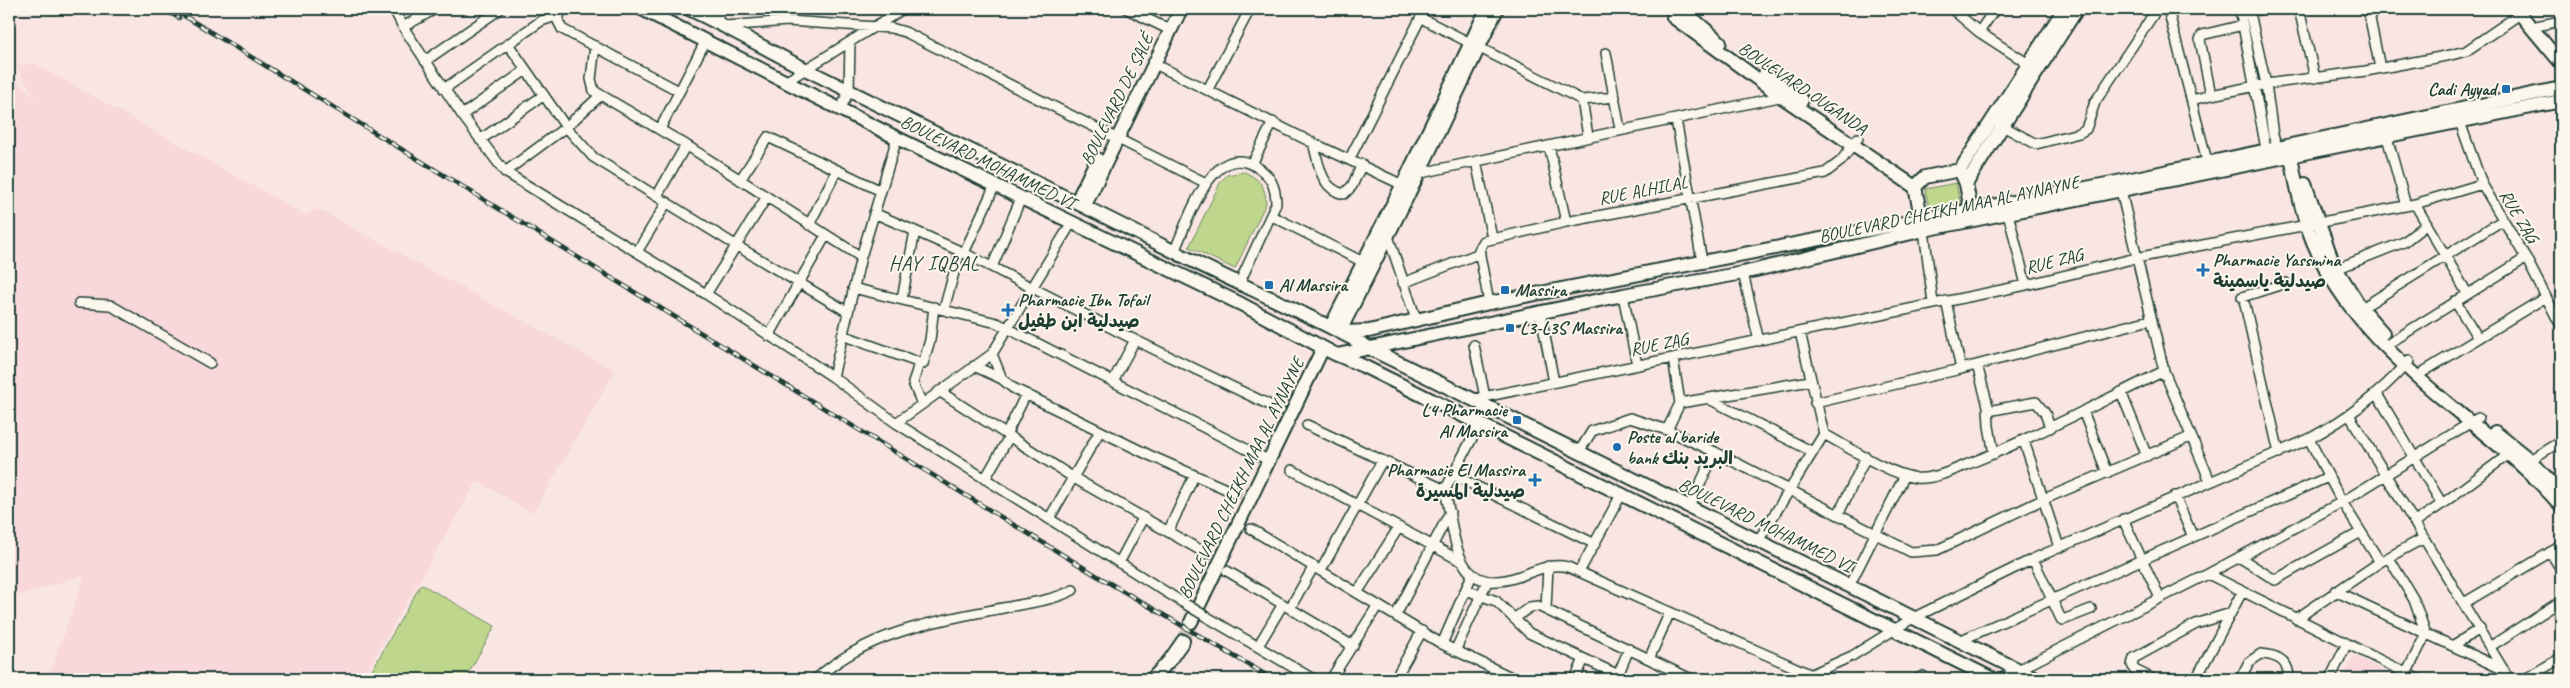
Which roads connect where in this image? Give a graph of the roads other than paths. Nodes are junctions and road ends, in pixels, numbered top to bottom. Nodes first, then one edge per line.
1 (394, 9) edge
2 (435, 9) edge
3 (500, 9) edge
4 (642, 9) edge
5 (689, 9) edge
6 (718, 9) edge
7 (903, 9) edge
8 (1127, 9) edge
9 (1172, 9) edge
10 (1181, 9) edge
11 (1250, 9) edge
12 (1487, 9) edge
13 (1497, 9) edge
14 (1952, 9) edge
15 (1995, 9) edge
16 (2062, 9) edge
17 (2077, 9) edge
18 (2157, 9) edge
19 (2168, 9) edge
20 (2262, 9) edge
21 (2299, 9) edge
22 (2368, 9) edge
23 (894, 11) edge
24 (1676, 11) edge
25 (2245, 11) edge
26 (2518, 11) edge
27 (560, 12) edge
28 (1423, 13) edge
29 (2561, 21) edge
30 (722, 24) junction
31 (2243, 25) junction
32 (403, 27) junction
33 (874, 27) junction
34 (2531, 27) junction
35 (891, 28) junction
36 (1167, 28) junction
37 (1979, 32) junction
38 (705, 42) junction
39 (850, 42) junction
40 (508, 44) junction
41 (1476, 45) junction
42 (596, 46) junction
43 (1606, 54) dead end
44 (425, 62) junction
45 (1154, 63) junction
46 (2561, 63) edge
47 (2032, 67) junction
48 (2380, 68) junction
49 (804, 69) junction
50 (526, 70) junction
51 (2315, 78) junction
52 (785, 82) junction
53 (2266, 84) junction
54 (2256, 86) junction
55 (444, 88) junction
56 (2561, 88) edge
57 (1208, 89) junction
58 (679, 91) junction
59 (849, 91) junction
60 (544, 95) junction
61 (601, 95) junction
62 (1787, 95) junction
63 (2210, 95) junction
64 (1615, 97) junction
65 (1582, 100) junction
66 (2192, 100) junction
67 (2561, 101) edge
68 (840, 110) junction
69 (462, 115) junction
70 (1676, 120) junction
71 (1273, 122) junction
72 (2460, 122) junction
73 (1997, 123) junction
74 (566, 127) junction
75 (660, 129) junction
76 (1620, 129) junction
77 (1113, 136) junction
78 (1588, 136) junction
79 (2387, 137) junction
80 (897, 138) junction
81 (480, 140) junction
82 (1856, 141) junction
83 (1314, 143) junction
84 (686, 145) junction
85 (1549, 146) junction
86 (2272, 148) junction
87 (1350, 158) junction
88 (2294, 160) junction
89 (1476, 161) junction
90 (2207, 161) junction
91 (1252, 164) junction
92 (1362, 164) junction
93 (837, 170) junction
94 (1960, 170) junction
95 (505, 172) junction
96 (740, 180) junction
97 (1410, 180) junction
98 (1206, 183) junction
99 (1966, 184) junction
100 (2482, 184) junction
101 (994, 185) junction
102 (1917, 187) junction
103 (879, 190) junction
104 (2121, 191) junction
105 (657, 196) junction
106 (766, 198) junction
107 (1021, 198) junction
108 (1689, 198) junction
109 (667, 202) junction
110 (1081, 203) junction
111 (2410, 205) junction
112 (874, 213) junction
113 (2008, 213) junction
114 (1972, 214) junction
115 (1272, 216) junction
116 (2503, 220) junction
117 (1072, 222) junction
118 (1566, 222) junction
119 (809, 224) junction
120 (1923, 224) junction
121 (2427, 224) junction
122 (2312, 225) junction
123 (915, 230) junction
124 (826, 235) junction
125 (1388, 236) junction
126 (1492, 238) junction
127 (737, 246) junction
128 (637, 252) junction
129 (962, 252) junction
130 (1174, 252) junction
131 (1480, 253) junction
132 (2445, 255) junction
133 (861, 257) junction
134 (2136, 258) junction
135 (2526, 258) junction
136 (1702, 261) junction
137 (1368, 264) junction
138 (992, 267) junction
139 (2336, 268) junction
140 (1743, 273) junction
141 (1404, 283) junction
142 (2286, 283) dead end
143 (800, 284) junction
144 (1239, 284) junction
145 (2026, 286) junction
146 (1032, 287) junction
147 (853, 288) junction
148 (706, 294) junction
149 (2467, 294) junction
150 (1623, 295) junction
151 (2546, 297) junction
152 (902, 299) junction
153 (1946, 301) junction
154 (2455, 301) junction
155 (79, 303) dead end
156 (1489, 303) junction
157 (1932, 303) junction
158 (939, 308) junction
159 (2357, 310) junction
160 (848, 312) junction
161 (1540, 312) junction
162 (1416, 319) junction
163 (2150, 320) junction
164 (2561, 326) edge
165 (1009, 329) junction
166 (1338, 330) junction
167 (1800, 332) junction
168 (842, 335) junction
169 (770, 336) junction
170 (2478, 338) junction
171 (1135, 340) junction
172 (1759, 341) junction
173 (2391, 342) junction
174 (1474, 345) dead end
175 (1322, 347) junction
176 (1369, 348) junction
177 (992, 354) junction
178 (1340, 354) junction
179 (1673, 358) junction
180 (210, 363) dead end
181 (919, 363) junction
182 (2407, 364) junction
183 (1637, 365) junction
184 (1977, 365) junction
185 (974, 366) junction
186 (1961, 369) junction
187 (2164, 371) junction
188 (2423, 372) junction
189 (833, 377) junction
190 (1002, 379) junction
191 (1113, 381) junction
192 (1810, 381) junction
193 (1554, 382) junction
194 (939, 391) junction
195 (1456, 391) junction
196 (2121, 392) junction
197 (1026, 394) junction
198 (2377, 394) junction
199 (1480, 398) junction
200 (1709, 399) junction
201 (1680, 403) junction
202 (1815, 403) junction
203 (922, 404) junction
204 (1448, 407) junction
205 (1280, 410) dead end
206 (2083, 411) junction
207 (1988, 412) junction
208 (2350, 416) junction
209 (2474, 420) junction
210 (1480, 423) junction
211 (896, 424) junction
212 (1307, 425) dead end
213 (2050, 428) junction
214 (1536, 430) junction
215 (1667, 430) junction
216 (1100, 431) junction
217 (1824, 434) junction
218 (1008, 436) junction
219 (2190, 437) junction
220 (2309, 440) junction
221 (2024, 441) junction
222 (2561, 441) edge
223 (1527, 447) junction
224 (1579, 452) junction
225 (1715, 452) junction
226 (1813, 452) junction
227 (2279, 453) junction
228 (1994, 454) junction
229 (2509, 454) junction
230 (2147, 456) junction
231 (1866, 457) junction
232 (2416, 458) junction
233 (1270, 461) junction
234 (1382, 461) junction
235 (2525, 462) junction
236 (1292, 470) dead end
237 (2107, 473) junction
238 (1453, 474) junction
239 (1905, 475) junction
240 (1194, 476) junction
241 (2387, 476) junction
242 (1074, 478) junction
243 (2328, 478) junction
244 (985, 479) junction
245 (2210, 481) junction
246 (1445, 490) junction
247 (1790, 491) junction
248 (1622, 493) junction
249 (2561, 493) edge
250 (1235, 494) dead end
251 (2175, 496) junction
252 (2042, 500) junction
253 (2342, 502) junction
254 (2442, 504) junction
255 (1358, 505) junction
256 (2561, 506) edge
257 (1689, 508) junction
258 (1450, 512) junction
259 (1838, 515) junction
260 (1143, 518) junction
261 (1049, 519) junction
262 (2123, 519) junction
263 (2415, 522) junction
264 (1399, 527) junction
265 (1251, 528) dead end
266 (1168, 532) junction
267 (2361, 532) junction
268 (1874, 534) junction
269 (1746, 535) junction
270 (2193, 537) junction
271 (2424, 538) junction
272 (1758, 541) junction
273 (1595, 544) junction
274 (1433, 546) junction
275 (2561, 546) edge
276 (2059, 547) junction
277 (1738, 551) junction
278 (2550, 552) junction
279 (1207, 554) dead end
280 (2239, 557) junction
281 (2032, 558) junction
282 (1461, 560) junction
283 (2142, 560) junction
284 (2384, 560) junction
285 (1119, 563) junction
286 (1548, 566) junction
287 (1318, 568) junction
288 (2561, 569) edge
289 (1227, 570) dead end
290 (1579, 572) junction
291 (2208, 574) junction
292 (1472, 575) junction
293 (1487, 582) junction
294 (1849, 586) junction
295 (1073, 590) dead end
296 (1466, 590) junction
297 (2335, 591) junction
298 (2242, 592) junction
299 (1357, 593) junction
300 (1482, 596) junction
301 (2051, 598) junction
302 (2160, 598) junction
303 (2561, 601) edge
304 (2464, 603) junction
305 (1378, 605) junction
306 (1287, 606) junction
307 (1546, 609) junction
308 (2091, 609) dead end
309 (1670, 612) junction
310 (2231, 613) junction
311 (1396, 615) junction
312 (1515, 618) junction
313 (1913, 618) junction
314 (2296, 619) junction
315 (1191, 622) tunnel mouth
316 (2480, 629) junction
317 (1894, 630) junction
318 (1422, 631) junction
319 (2426, 634) junction
320 (1183, 641) tunnel mouth
321 (1959, 641) junction
322 (1442, 644) junction
323 (2346, 645) junction
324 (1258, 646) junction
325 (1353, 646) junction
326 (2452, 646) junction
327 (2491, 646) junction
328 (1629, 649) junction
329 (1455, 651) junction
330 (2561, 658) edge
331 (1584, 659) junction
332 (1649, 659) junction
333 (2018, 670) junction
334 (2504, 670) junction
335 (1812, 674) junction
336 (2406, 674) junction
337 (1618, 675) junction
338 (1984, 678) edge
339 (816, 679) edge
340 (1152, 679) edge
341 (1313, 679) edge
342 (1331, 679) edge
343 (1395, 679) edge
344 (1515, 679) edge
345 (1575, 679) edge
346 (1627, 679) edge
347 (1692, 679) edge
348 (1801, 679) edge
349 (2000, 679) edge
350 (2037, 679) edge
351 (2153, 679) edge
352 (2196, 679) edge
353 (2240, 679) edge
354 (2289, 679) edge
355 (2330, 679) edge
356 (2418, 679) edge
357 (2509, 679) edge
358 (2525, 679) edge

1 - 32 street
2 - 32 street
3 - 44 street
4 - 38 main road, BOULEVARD MOHAMMED VI
5 - 30 main road, BOULEVARD MOHAMMED VI
6 - 30 street
7 - 23 street
8 - 36 street
9 - 36 main road, BOULEVARD DE SALÉ
10 - 36 main road, BOULEVARD DE SALÉ
11 - 57 street
12 - 41 main road
13 - 41 main road
14 - 37 street
15 - 37 street
16 - 47 main road
17 - 47 main road
18 - 73 street
19 - 66 street
20 - 25 street
21 - 51 street
22 - 48 street
23 - 33 street
23 - 35 street
24 - 62 main road, BOULEVARD OUGANDA
25 - 31 street
25 - 53 street
26 - 34 main road
26 - 48 street
27 - 40 street
27 - 42 street
28 - 41 street
28 - 87 street
29 - 34 street
30 - 33 street
30 - 49 main road, BOULEVARD MOHAMMED VI
31 - 54 street
31 - 63 street
32 - 44 street
33 - 35 street
33 - 39 street
34 - 46 main road
35 - 77 street
36 - 45 main road, BOULEVARD DE SALÉ
36 - 77 main road, BOULEVARD DE SALÉ
37 - 47 street
38 - 52 main road, BOULEVARD MOHAMMED VI
38 - 58 street
39 - 49 street
39 - 59 street
40 - 50 street
40 - 55 street
41 - 65 street
41 - 97 main road
42 - 58 street
42 - 61 street
43 - 64 street
44 - 55 street
45 - 57 street
45 - 77 main road, BOULEVARD DE SALÉ
47 - 73 main road
48 - 51 street
49 - 52 street
49 - 59 main road, BOULEVARD MOHAMMED VI
50 - 60 street
50 - 69 street
51 - 53 street
52 - 68 main road, BOULEVARD MOHAMMED VI
53 - 54 street
53 - 86 street
54 - 63 street
54 - 86 street
55 - 69 street
56 - 86 main road, BOULEVARD CHEIKH MAA AL AYNAYNE
57 - 71 street
58 - 75 street
59 - 68 street
59 - 110 main road, BOULEVARD MOHAMMED VI
60 - 74 street
60 - 81 street
61 - 74 street
61 - 75 street
62 - 70 street
62 - 82 main road, BOULEVARD OUGANDA
63 - 66 street
64 - 65 street
64 - 76 street
65 - 78 street
66 - 90 street
67 - 72 main road, BOULEVARD CHEIKH MAA AL AYNAYNE
68 - 80 main road, BOULEVARD MOHAMMED VI
69 - 81 street
70 - 76 street
70 - 108 street
71 - 83 street
71 - 91 street
72 - 79 main road, BOULEVARD CHEIKH MAA AL AYNAYNE
72 - 100 street
73 - 94 main road
73 - 99 main road
74 - 95 street
74 - 105 street
75 - 84 street
76 - 78 street
77 - 98 street
77 - 110 main road, BOULEVARD DE SALÉ
78 - 85 street
79 - 88 main road, BOULEVARD CHEIKH MAA AL AYNAYNE
79 - 111 street
80 - 101 main road, BOULEVARD MOHAMMED VI
80 - 103 street
81 - 95 street
82 - 102 main road, BOULEVARD OUGANDA
82 - 108 street, RUE ALHILAL
83 - 87 street
83 - 92 street
84 - 96 street
84 - 105 street
85 - 89 street
85 - 118 street
86 - 90 main road, BOULEVARD CHEIKH MAA AL AYNAYNE
87 - 92 street
88 - 104 main road, BOULEVARD CHEIKH MAA AL AYNAYNE
88 - 122 main road
89 - 97 street
89 - 126 street
90 - 114 main road, BOULEVARD CHEIKH MAA AL AYNAYNE
91 - 98 street
91 - 115 street
92 - 97 street
93 - 96 street
93 - 103 street
93 - 119 street
94 - 99 main road
94 - 102 main road
95 - 128 street
96 - 106 street
97 - 125 main road
97 - 137 main road
98 - 130 street
99 - 114 main road
100 - 111 street, RUE ZAG
100 - 116 street, RUE ZAG
101 - 107 main road, BOULEVARD MOHAMMED VI
101 - 129 street
102 - 120 main road
103 - 112 street
104 - 113 main road, BOULEVARD CHEIKH MAA AL AYNAYNE
104 - 134 street
105 - 109 street
106 - 119 street
106 - 127 street
107 - 117 main road, BOULEVARD MOHAMMED VI
107 - 138 street
108 - 118 street, RUE ALHILAL
108 - 136 street
109 - 127 street
109 - 128 street
110 - 130 main road, BOULEVARD MOHAMMED VI
111 - 121 street
111 - 122 street, RUE ZAG
112 - 123 street
112 - 133 street
113 - 114 main road, BOULEVARD CHEIKH MAA AL AYNAYNE
113 - 145 street
114 - 120 main road, BOULEVARD CHEIKH MAA AL AYNAYNE
115 - 137 street
115 - 144 street
116 - 132 street
116 - 135 street, RUE ZAG
117 - 146 street
117 - 175 main road, BOULEVARD MOHAMMED VI
118 - 126 street, RUE ALHILAL
119 - 124 street
120 - 136 main road, BOULEVARD CHEIKH MAA AL AYNAYNE
120 - 140 main road, BOULEVARD CHEIKH MAA AL AYNAYNE
120 - 157 street
121 - 132 street
121 - 139 street
122 - 134 street, RUE ZAG
122 - 139 main road
122 - 159 main road
123 - 129 street
123 - 152 street
124 - 133 street
124 - 143 street
125 - 137 main road
125 - 141 street
126 - 131 street
127 - 143 street
127 - 148 street
128 - 148 street
129 - 138 street
129 - 158 street
130 - 144 main road, BOULEVARD MOHAMMED VI
131 - 141 street
131 - 156 street
132 - 149 street
132 - 159 street
133 - 147 street
134 - 145 street, RUE ZAG
134 - 163 street
135 - 149 street
135 - 151 street, RUE ZAG
136 - 156 main road, BOULEVARD CHEIKH MAA AL AYNAYNE
137 - 166 main road
138 - 146 street
139 - 159 main road
140 - 150 main road, BOULEVARD CHEIKH MAA AL AYNAYNE
140 - 172 street
141 - 162 street
142 - 227 street
143 - 160 street
143 - 169 street
144 - 166 main road, BOULEVARD MOHAMMED VI
145 - 153 street, RUE ZAG
146 - 165 street
146 - 171 street
147 - 152 street
147 - 160 street
148 - 169 street
149 - 154 street
150 - 161 main road, BOULEVARD CHEIKH MAA AL AYNAYNE
150 - 183 street
151 - 164 street, RUE ZAG
151 - 170 street
152 - 158 street
153 - 157 street, RUE ZAG
153 - 186 street
154 - 170 street
154 - 173 street
155 - 180 street
156 - 162 main road, BOULEVARD CHEIKH MAA AL AYNAYNE
157 - 167 street, RUE ZAG
158 - 165 street
158 - 181 street
159 - 173 main road
159 - 182 main road
160 - 168 street
161 - 176 main road, BOULEVARD CHEIKH MAA AL AYNAYNE
161 - 193 street
162 - 166 main road, BOULEVARD CHEIKH MAA AL AYNAYNE
163 - 184 street
163 - 187 street
165 - 177 street
165 - 191 street
166 - 175 main road, BOULEVARD CHEIKH MAA AL AYNAYNE
166 - 176 main road, BOULEVARD MOHAMMED VI
166 - 178 main road
167 - 172 street, RUE ZAG
167 - 192 street
168 - 181 street
168 - 189 street
169 - 189 street
170 - 188 street
171 - 191 street
171 - 205 street
172 - 179 street, RUE ZAG
173 - 182 main road
174 - 199 street
175 - 178 main road, BOULEVARD MOHAMMED VI
175 - 233 main road, BOULEVARD CHEIKH MAA AL AYNAYNE
176 - 178 main road, BOULEVARD CHEIKH MAA AL AYNAYNE
176 - 195 main road, BOULEVARD MOHAMMED VI
177 - 185 street
177 - 190 street
178 - 204 main road, BOULEVARD MOHAMMED VI
179 - 183 street, RUE ZAG
179 - 201 street
181 - 203 street
182 - 188 main road
182 - 198 street
182 - 209 main road
183 - 193 street, RUE ZAG
184 - 186 street
184 - 207 street
185 - 190 street
185 - 194 street
186 - 202 street
187 - 196 street
187 - 219 street
188 - 209 main road
189 - 211 street
190 - 197 street
191 - 233 street
192 - 200 street
192 - 202 street
193 - 199 street, RUE ZAG
194 - 203 street
194 - 218 street
195 - 199 main road, BOULEVARD MOHAMMED VI
195 - 204 main road
196 - 206 street
196 - 230 street
197 - 216 street
197 - 218 street
198 - 208 street
198 - 232 street
199 - 214 main road, BOULEVARD MOHAMMED VI
200 - 201 street
200 - 226 street
201 - 215 street
202 - 217 street
203 - 211 street
204 - 210 main road, BOULEVARD MOHAMMED VI
206 - 213 street
206 - 237 street
207 - 213 street
207 - 228 street
208 - 220 street
208 - 241 street
209 - 229 main road
209 - 232 street
209 - 235 main road
210 - 223 main road, BOULEVARD MOHAMMED VI
210 - 238 street
211 - 244 street
212 - 234 street
213 - 221 street
214 - 223 main road
214 - 224 main road, BOULEVARD MOHAMMED VI
215 - 224 street
215 - 225 street
216 - 240 street
216 - 242 street
217 - 226 street
217 - 231 street
218 - 242 street
218 - 244 street
219 - 230 street
219 - 245 street
220 - 227 street
220 - 243 street
221 - 228 street
221 - 252 street
222 - 235 street
223 - 248 main road, BOULEVARD MOHAMMED VI
224 - 257 main road, BOULEVARD MOHAMMED VI
225 - 247 street
225 - 257 street
226 - 247 street
227 - 245 street
228 - 239 street
229 - 235 main road
229 - 254 street
230 - 237 street
231 - 239 street
231 - 259 street
232 - 241 street
232 - 254 street
233 - 315 main road, BOULEVARD CHEIKH MAA AL AYNAYNE
234 - 246 street
234 - 255 street
235 - 249 main road
235 - 256 main road
236 - 255 street
237 - 252 street
238 - 246 street
238 - 273 street
239 - 268 street
240 - 250 street
240 - 266 street
241 - 253 street
241 - 263 street
242 - 260 street
242 - 261 street
243 - 253 street
243 - 270 street
244 - 261 street
245 - 251 street
246 - 258 street
247 - 259 street
247 - 272 street
248 - 273 street
248 - 277 main road, BOULEVARD MOHAMMED VI
251 - 262 street
251 - 270 street
252 - 268 street
252 - 276 street
253 - 267 street
253 - 280 street
254 - 263 street
255 - 264 street
255 - 287 street
257 - 269 main road, BOULEVARD MOHAMMED VI
258 - 274 street
258 - 282 street
259 - 268 street
260 - 266 street
260 - 285 street
261 - 285 street
262 - 276 street
262 - 283 street
263 - 271 street
264 - 274 street
264 - 299 street
265 - 287 street
266 - 279 street
267 - 280 street
267 - 284 street
268 - 294 street
269 - 272 main road, BOULEVARD MOHAMMED VI
269 - 277 main road
270 - 283 street
271 - 284 street
271 - 304 street
272 - 294 main road, BOULEVARD MOHAMMED VI
273 - 290 street
274 - 282 street
274 - 311 street
275 - 278 street
276 - 281 street
277 - 317 main road, BOULEVARD MOHAMMED VI
278 - 288 street
278 - 304 street
280 - 291 street
281 - 301 street
281 - 313 street
282 - 292 street
283 - 301 street
283 - 302 street
284 - 297 street
284 - 319 street
285 - 324 street, bridge
286 - 290 street
286 - 293 street
286 - 307 street
287 - 299 street
287 - 306 street
289 - 306 street
290 - 309 street
291 - 298 street
291 - 302 street
292 - 293 street
292 - 296 street
293 - 300 street
294 - 313 main road, BOULEVARD MOHAMMED VI
295 - 339 street
296 - 300 street
296 - 322 street
297 - 314 street
297 - 319 street
298 - 310 street
298 - 314 street
299 - 305 street
300 - 312 street
300 - 329 street
301 - 308 street
301 - 321 street
302 - 333 street
303 - 327 street
304 - 316 street
305 - 311 street
305 - 325 street
306 - 324 street
306 - 325 street
307 - 312 street
307 - 328 street
309 - 332 street
309 - 335 street
310 - 351 street
310 - 352 street
311 - 318 street
312 - 331 street
313 - 317 street
313 - 321 main road, BOULEVARD MOHAMMED VI
314 - 323 street
316 - 326 street
316 - 327 street
317 - 335 street
317 - 338 main road, BOULEVARD MOHAMMED VI
318 - 322 street
318 - 343 street
319 - 326 street
319 - 336 street
320 - 340 main road
321 - 333 main road, BOULEVARD MOHAMMED VI
322 - 329 street
323 - 336 street
323 - 355 street
324 - 341 street
325 - 342 street
326 - 334 street
327 - 334 street
328 - 332 street
328 - 337 street
329 - 344 street
330 - 358 street
331 - 337 street
331 - 345 street
332 - 347 street
333 - 349 street
333 - 350 main road, BOULEVARD MOHAMMED VI
334 - 357 street
335 - 348 street
336 - 356 street
337 - 346 street
353 - 354 street

